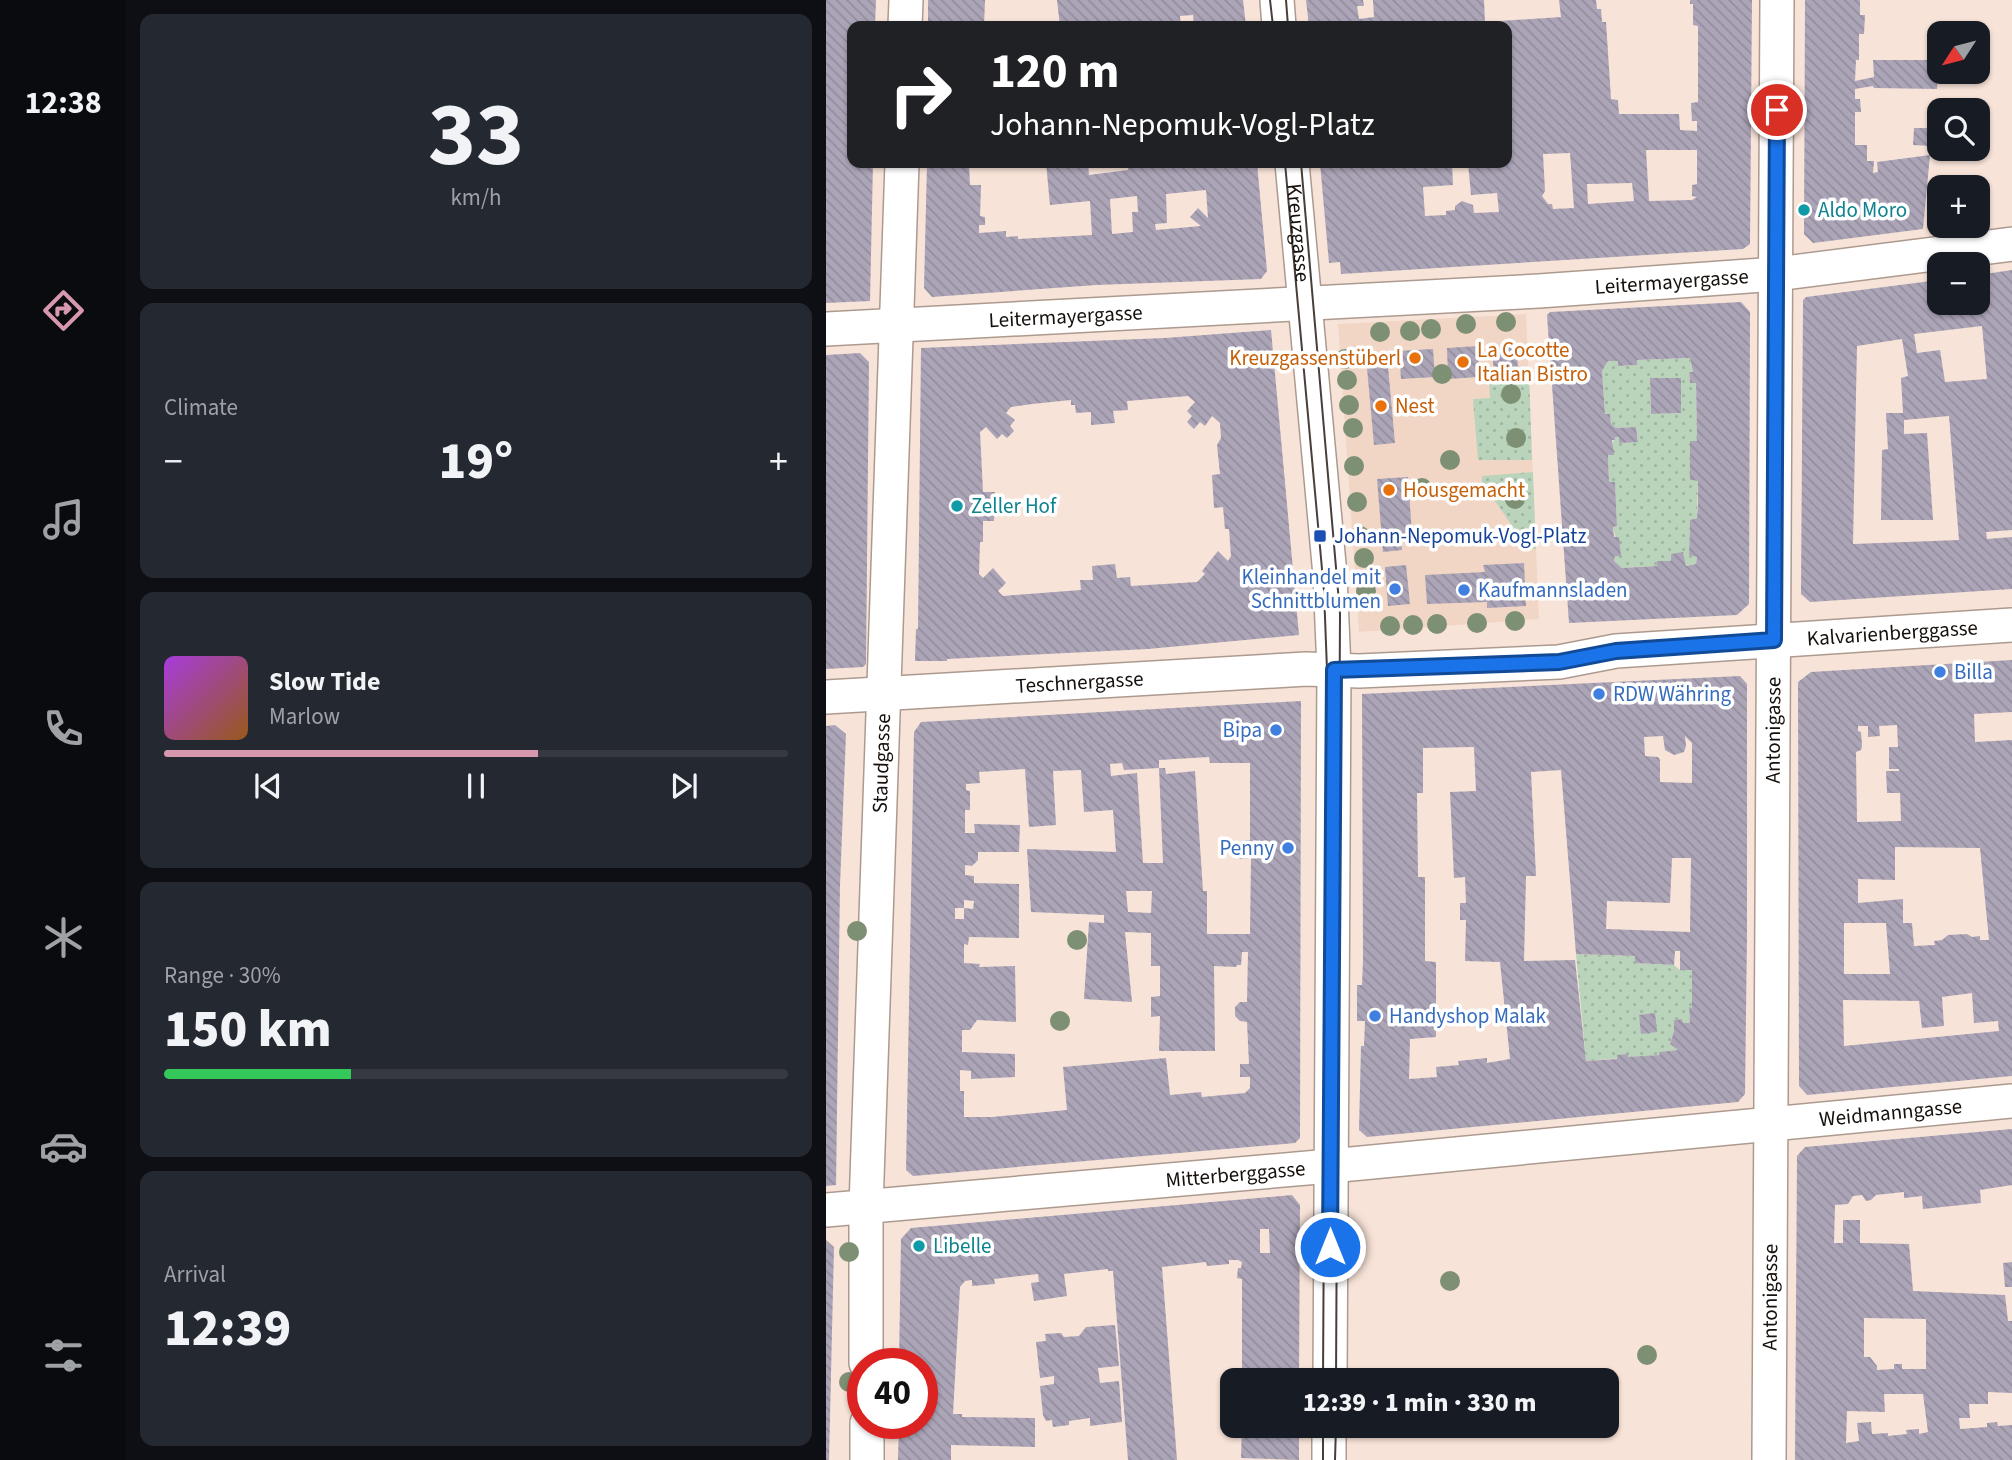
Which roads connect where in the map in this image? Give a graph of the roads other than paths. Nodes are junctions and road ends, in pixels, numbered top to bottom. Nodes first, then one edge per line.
1 (906, 0) edge
2 (1277, 0) edge
3 (1777, 0) edge
4 (905, 21) edge
5 (1279, 21) edge
6 (902, 168) edge
7 (1292, 168) edge
8 (2012, 244) edge
9 (1777, 274) junction
10 (1305, 303) junction
11 (898, 324) junction
12 (826, 329) edge
13 (2012, 625) edge
14 (1774, 640) junction
15 (1334, 670) junction
16 (883, 693) junction
17 (826, 697) edge
18 (2012, 1101) edge
19 (1771, 1123) junction
20 (1331, 1166) junction
21 (866, 1207) junction
22 (826, 1210) edge
23 (866, 1348) edge
24 (1329, 1368) edge
25 (1329, 1438) edge
26 (867, 1439) edge
27 (867, 1460) edge
28 (1329, 1460) edge
29 (1769, 1460) edge

1 - 4 street
2 - 5 street
3 - 9 street, Antonigasse
6 - 11 street, Staudgasse
7 - 10 street, Kreuzgasse
8 - 9 street, Leitermayergasse
9 - 10 street, Leitermayergasse
9 - 14 street, Antonigasse
10 - 11 street, Leitermayergasse
10 - 15 street
11 - 12 street, Leitermayergasse
11 - 16 street, Staudgasse
13 - 14 street, Kalvarienberggasse
14 - 15 street
14 - 19 street, Antonigasse
15 - 16 street, Teschnergasse
15 - 20 street
16 - 17 street, Teschnergasse
16 - 21 street, Staudgasse
18 - 19 street, Weidmanngasse
19 - 20 street, Mitterberggasse
19 - 29 street, Antonigasse
20 - 21 street, Mitterberggasse
20 - 24 street
21 - 22 street, Mitterberggasse
21 - 23 street, Staudgasse
25 - 28 street
26 - 27 street

